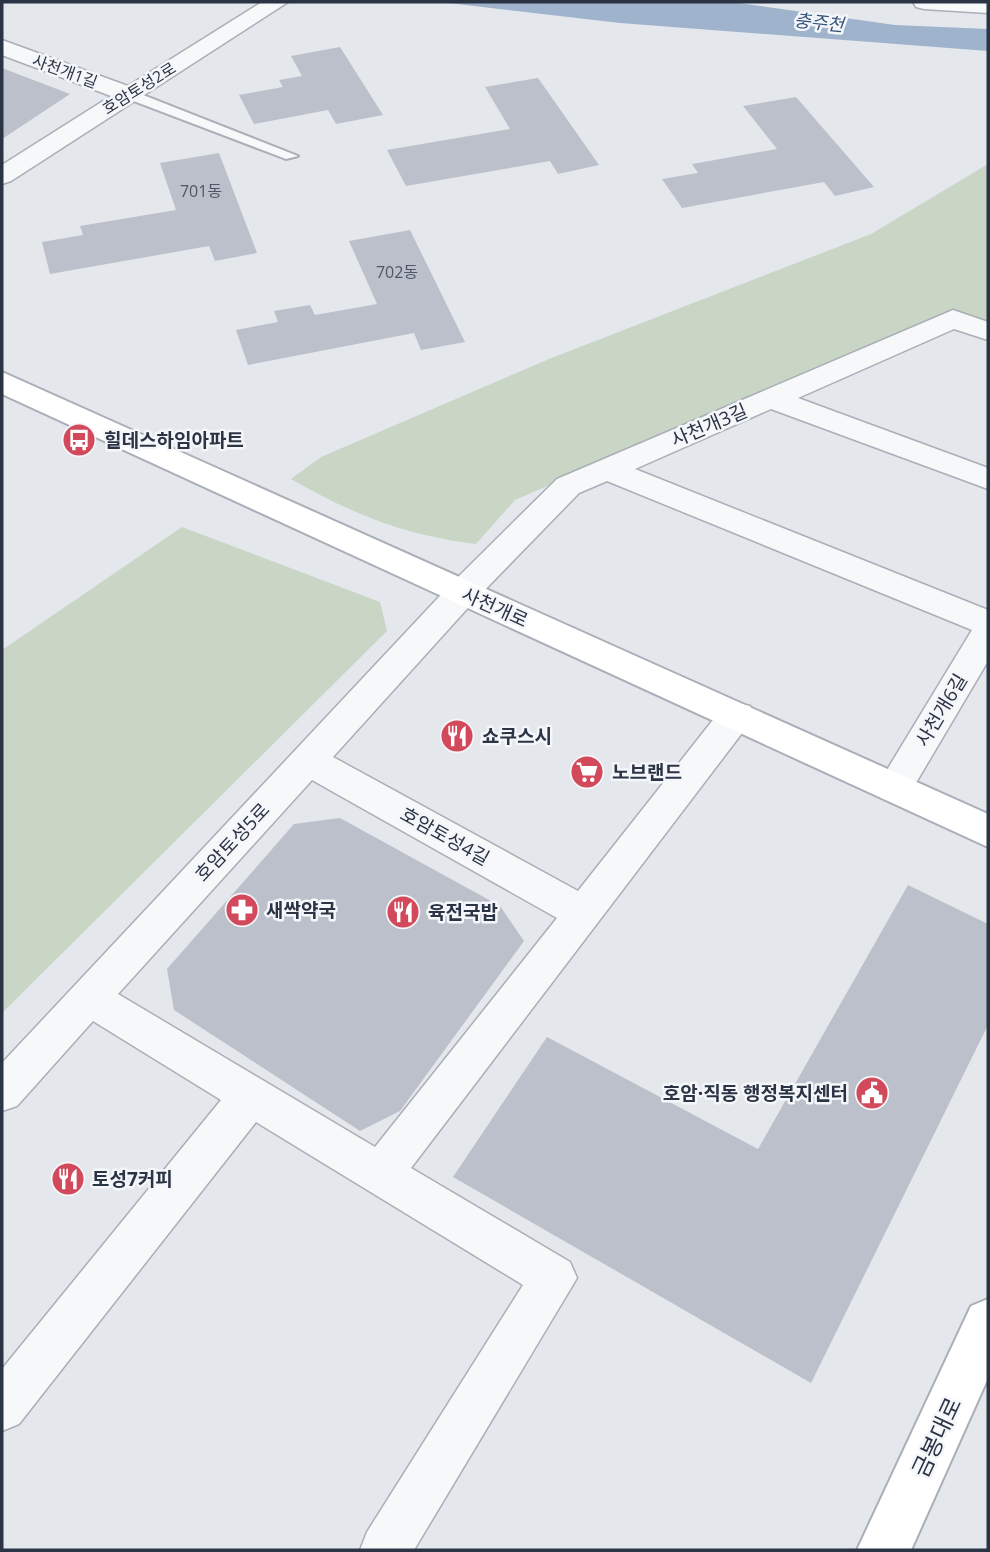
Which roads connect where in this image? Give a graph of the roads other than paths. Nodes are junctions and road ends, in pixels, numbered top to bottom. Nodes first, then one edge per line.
1 (277, 2) edge
2 (924, 2) edge
3 (988, 6) edge
4 (2, 47) edge
5 (128, 94) junction
6 (291, 156) dead end
7 (2, 176) edge
8 (988, 331) edge
9 (2, 382) edge
10 (770, 398) junction
11 (606, 469) junction
12 (988, 479) edge
13 (463, 592) junction
14 (988, 623) edge
15 (988, 632) edge
16 (737, 716) junction
17 (308, 760) junction
18 (894, 788) junction
19 (988, 831) edge
20 (582, 913) junction
21 (89, 998) junction
22 (2, 1092) edge
23 (251, 1096) junction
24 (382, 1173) junction
25 (988, 1323) edge
26 (2, 1407) edge
27 (385, 1550) edge
28 (884, 1550) edge

1 - 5 street, 호암토성2로
2 - 3 street
4 - 5 street, 사천개1길
5 - 6 lane
5 - 7 street, 호암토성2로
8 - 10 street, 사천개3길
9 - 13 street, 사천개로
10 - 11 street, 사천개3길
10 - 12 street
11 - 13 street, 사천개3길
11 - 14 street
13 - 16 street, 사천개로
13 - 17 street, 호암토성5로
15 - 18 street, 사천개6길
16 - 18 street, 사천개로
16 - 20 street
17 - 20 street, 호암토성4길
17 - 21 street, 호암토성5로
18 - 19 street, 사천개로
20 - 24 street
21 - 22 street, 호암토성5로
21 - 23 street
23 - 24 street
23 - 26 street
24 - 27 street
25 - 28 street, 금봉대로

